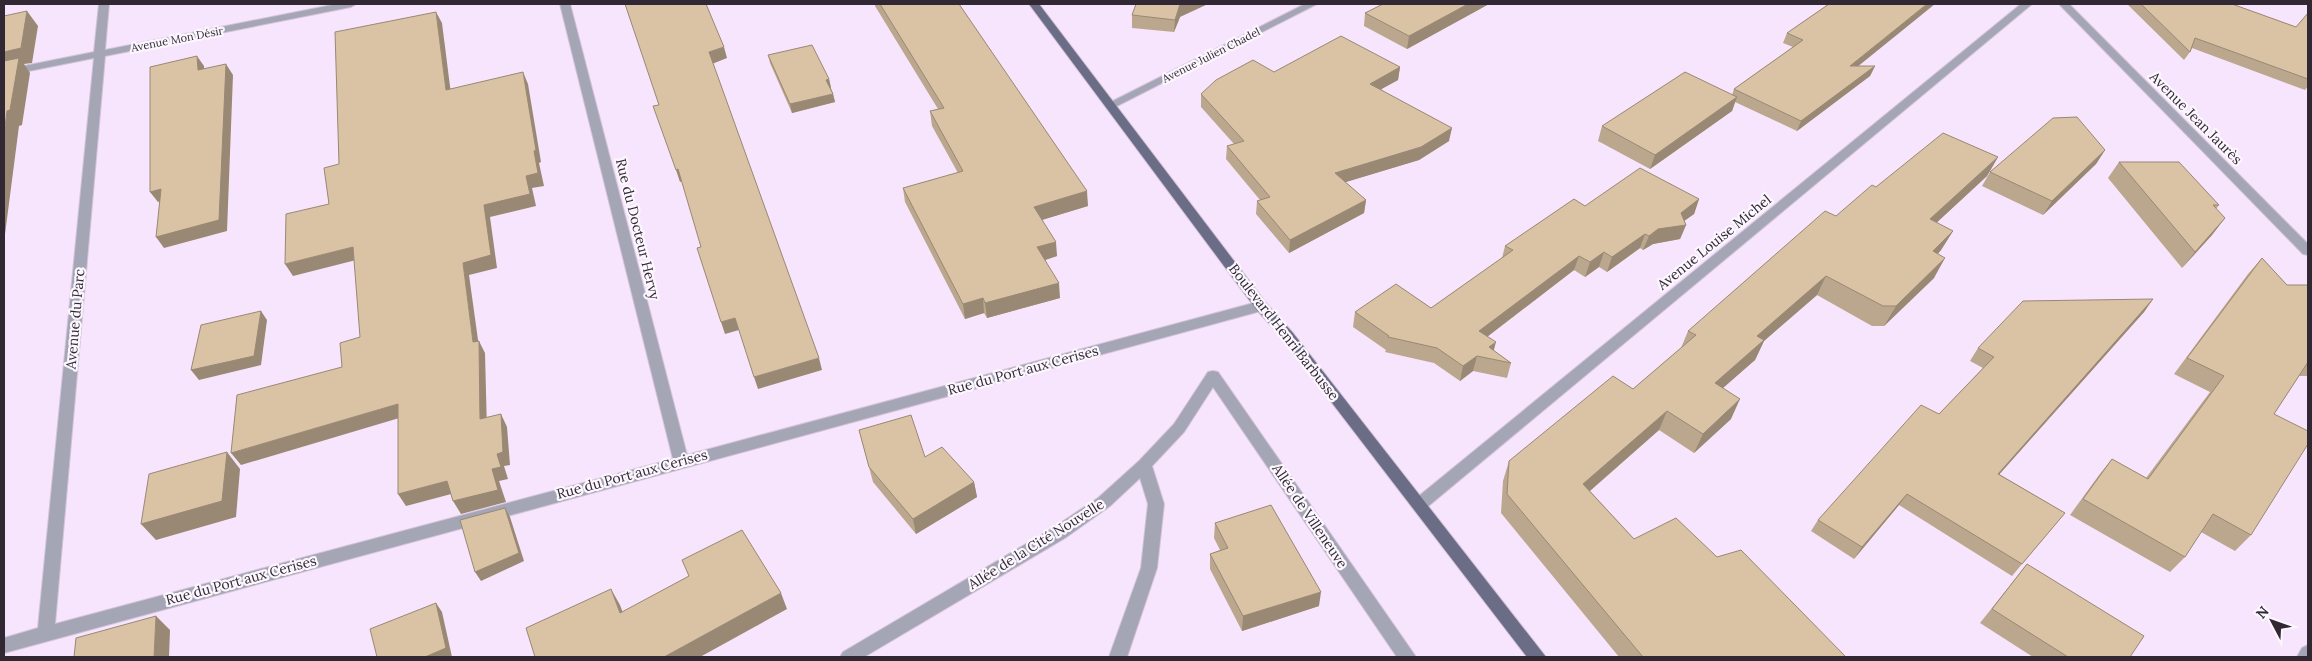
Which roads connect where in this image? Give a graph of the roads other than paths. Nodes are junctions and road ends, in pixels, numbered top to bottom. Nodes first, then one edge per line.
1 (104, 4) edge
2 (351, 4) edge
3 (566, 4) edge
4 (1034, 4) edge
5 (1312, 4) edge
6 (2027, 4) edge
7 (2064, 4) edge
8 (100, 54) junction
9 (4, 73) edge
10 (1111, 105) junction
11 (2308, 251) edge
12 (1261, 306) junction
13 (1213, 376) joint
14 (681, 461) junction
15 (1144, 465) junction
16 (1420, 504) junction
17 (46, 634) junction
18 (4, 645) edge
19 (2308, 652) edge
20 (850, 657) edge
21 (1118, 657) edge
22 (1407, 657) edge
23 (1538, 657) edge
24 (2306, 657) edge

1 - 8 street, Avenue du Parc
2 - 8 street, Avenue Mon Désir
3 - 14 street, Rue du Docteur Hervy
4 - 10 main road, Boulevard Henri Barbusse
5 - 10 street, Avenue Julien Chadel
6 - 16 street, Avenue Louise Michel
7 - 11 street, Avenue Jean Jaurès
8 - 9 street, Avenue Mon Désir
8 - 17 street, Avenue du Parc
10 - 12 main road, Boulevard Henri Barbusse
12 - 14 street, Rue du Port aux Cerises
12 - 16 main road, Boulevard Henri Barbusse
13 - 15 street, Allée de la Cité Nouvelle
13 - 22 street, Allée de Villeneuve
14 - 17 street, Rue du Port aux Cerises
15 - 20 street, Allée de la Cité Nouvelle
15 - 21 street
16 - 23 main road, Boulevard Henri Barbusse
17 - 18 street, Rue du Port aux Cerises
19 - 24 street

